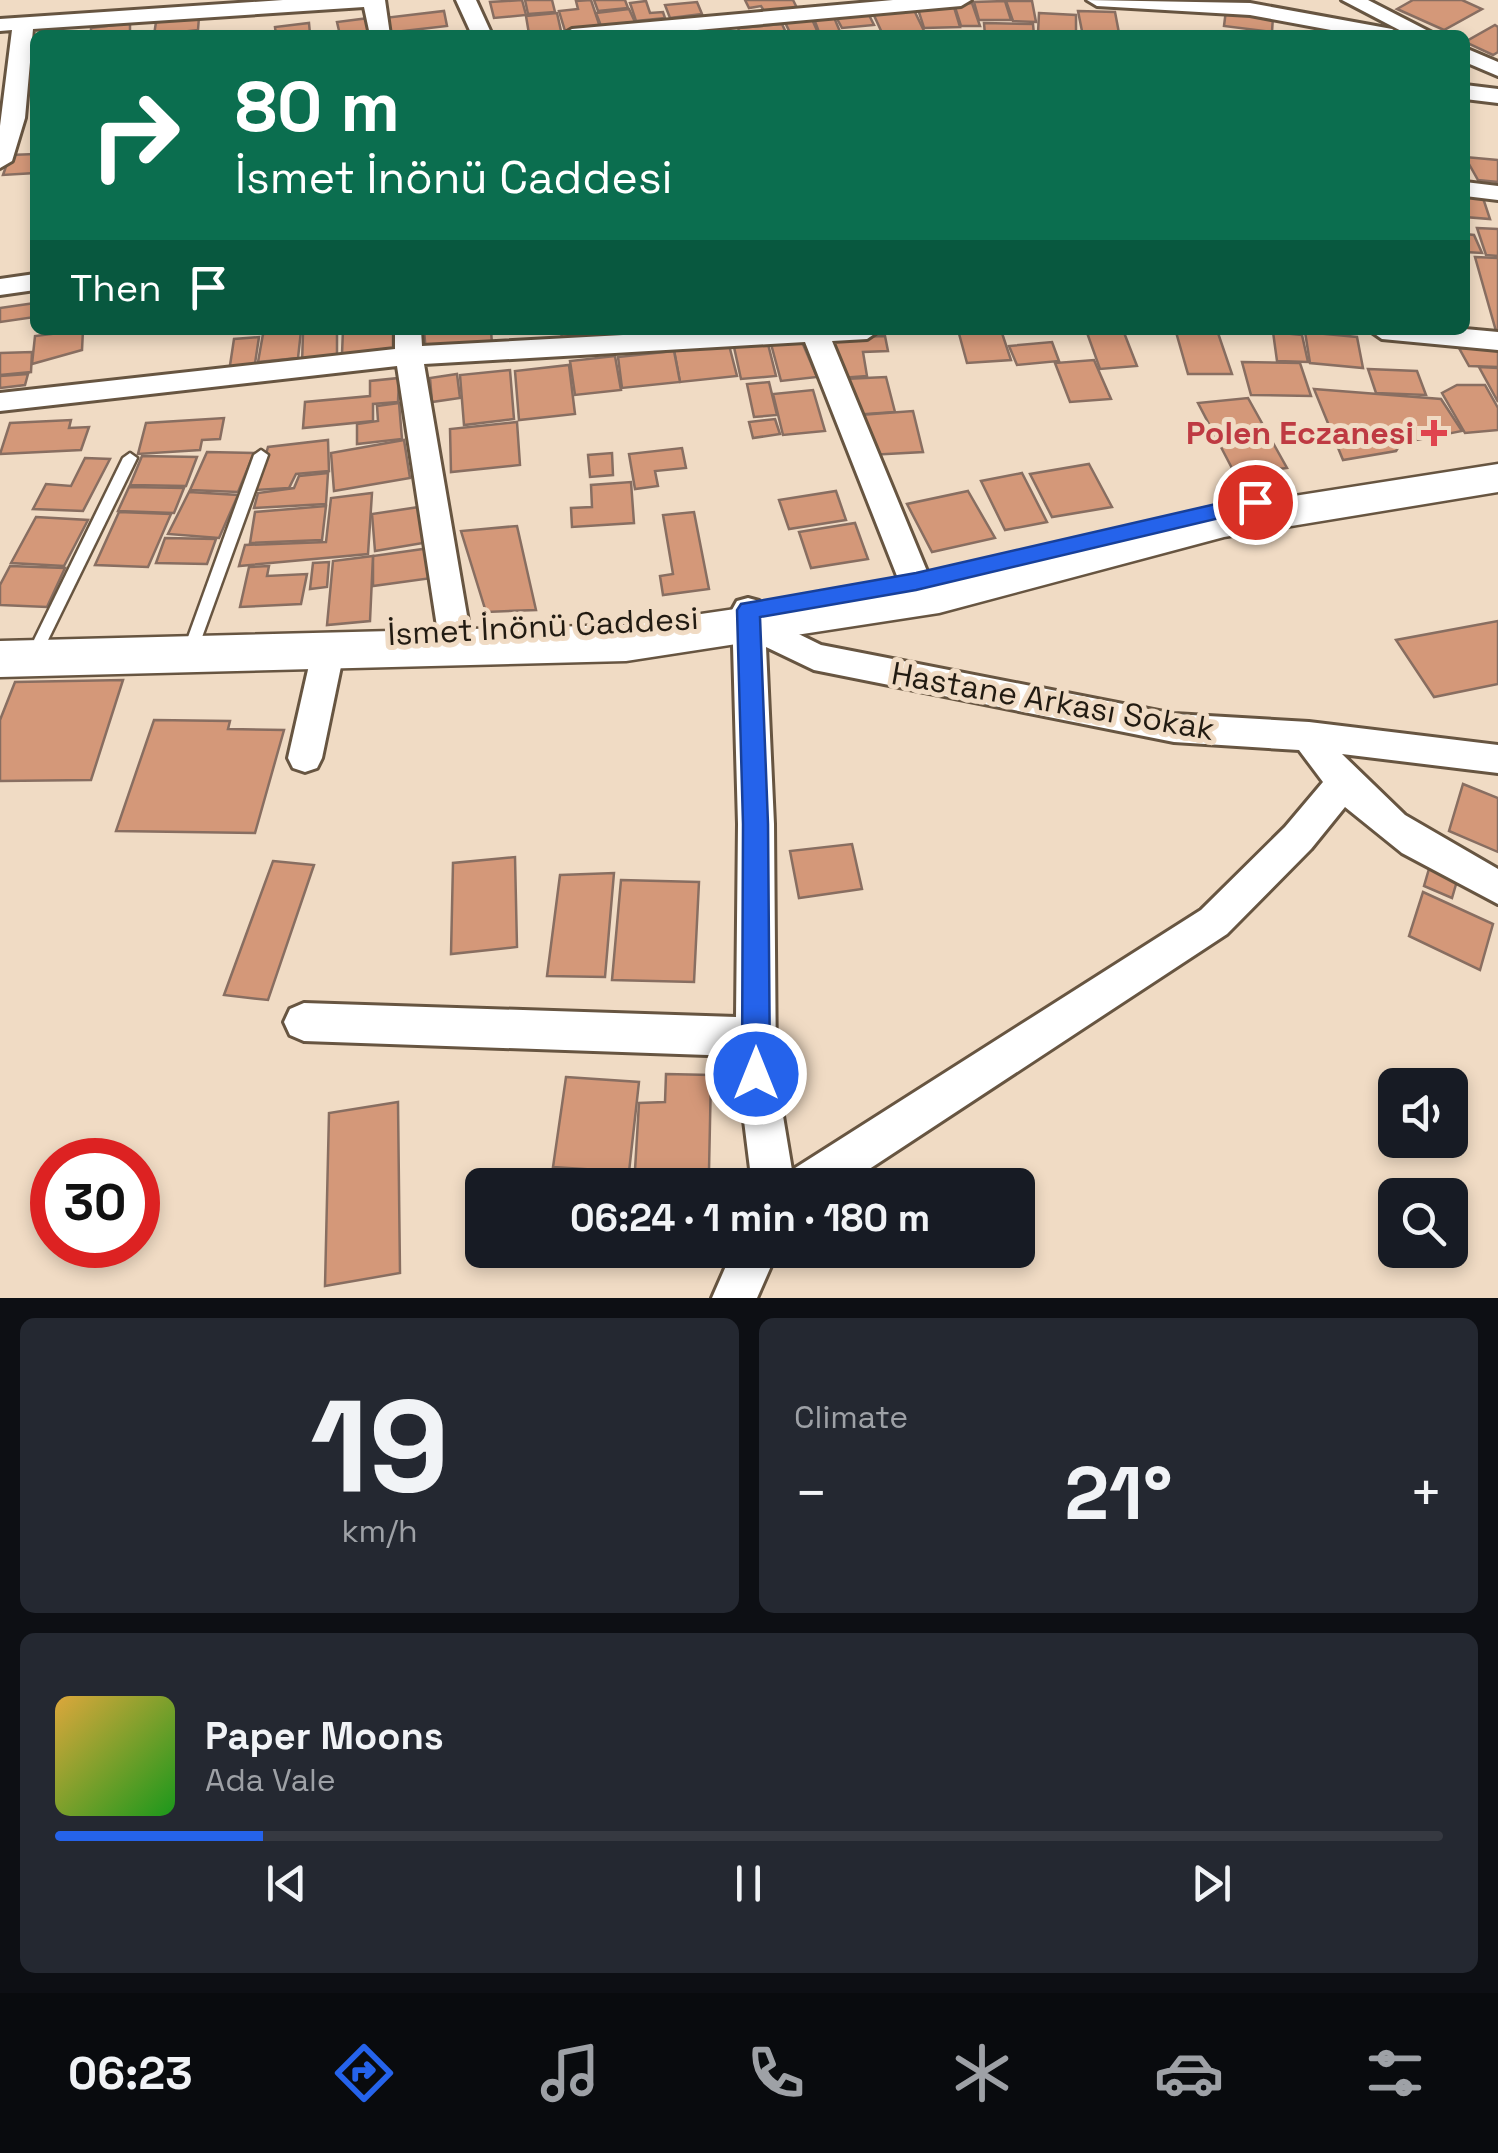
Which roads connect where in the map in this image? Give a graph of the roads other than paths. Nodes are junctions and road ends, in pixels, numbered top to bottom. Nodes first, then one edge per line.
1 (374, 0) edge
2 (466, 0) edge
3 (961, 0) edge
4 (1098, 0) edge
5 (1352, 0) edge
6 (722, 19) edge
7 (11, 24) edge
8 (141, 25) edge
9 (379, 30) edge
10 (480, 30) edge
11 (619, 30) edge
12 (1365, 30) edge
13 (1415, 30) edge
14 (1470, 56) edge
15 (1498, 70) edge
16 (1470, 93) edge
17 (1498, 96) edge
18 (17, 102) edge
19 (0, 161) edge
20 (1470, 190) edge
21 (1498, 193) edge
22 (30, 283) edge
23 (0, 288) edge
24 (704, 335) edge
25 (816, 335) edge
26 (1435, 335) edge
27 (1498, 341) edge
28 (408, 343) edge
29 (0, 402) edge
30 (261, 454) dead end
31 (130, 458) dead end
32 (1497, 476) edge
33 (916, 581) junction
34 (749, 617) junction
35 (454, 633) junction
36 (21, 640) edge
37 (194, 640) junction
38 (328, 652) junction
39 (0, 659) edge
40 (1309, 736) junction
41 (306, 758) dead end
42 (1498, 759) edge
43 (1342, 785) junction
44 (1498, 887) edge
45 (304, 1022) dead end
46 (756, 1038) junction
47 (770, 1168) edge
48 (833, 1168) edge
49 (748, 1268) edge
50 (734, 1298) edge

1 - 8 street
1 - 9 street
2 - 10 street
3 - 6 street
4 - 12 street
5 - 13 street
6 - 11 street
7 - 8 street
7 - 18 street
14 - 15 street
16 - 17 street
18 - 19 street
20 - 21 street
22 - 23 street
24 - 28 street
25 - 33 street
26 - 27 street
28 - 29 street
28 - 35 street
30 - 37 lane
31 - 36 lane
32 - 33 street, İsmet İnönü Caddesi
32 - 34 street
33 - 34 street, İsmet İnönü Caddesi
34 - 35 street, İsmet İnönü Caddesi
34 - 38 street
34 - 40 street, Hastane Arkası Sokak
34 - 46 street
35 - 37 street, İsmet İnönü Caddesi
36 - 37 street, İsmet İnönü Caddesi
38 - 39 street
38 - 41 street
40 - 42 street, Hastane Arkası Sokak
40 - 43 street
43 - 44 street
43 - 48 street
45 - 46 street
46 - 47 street
49 - 50 street

